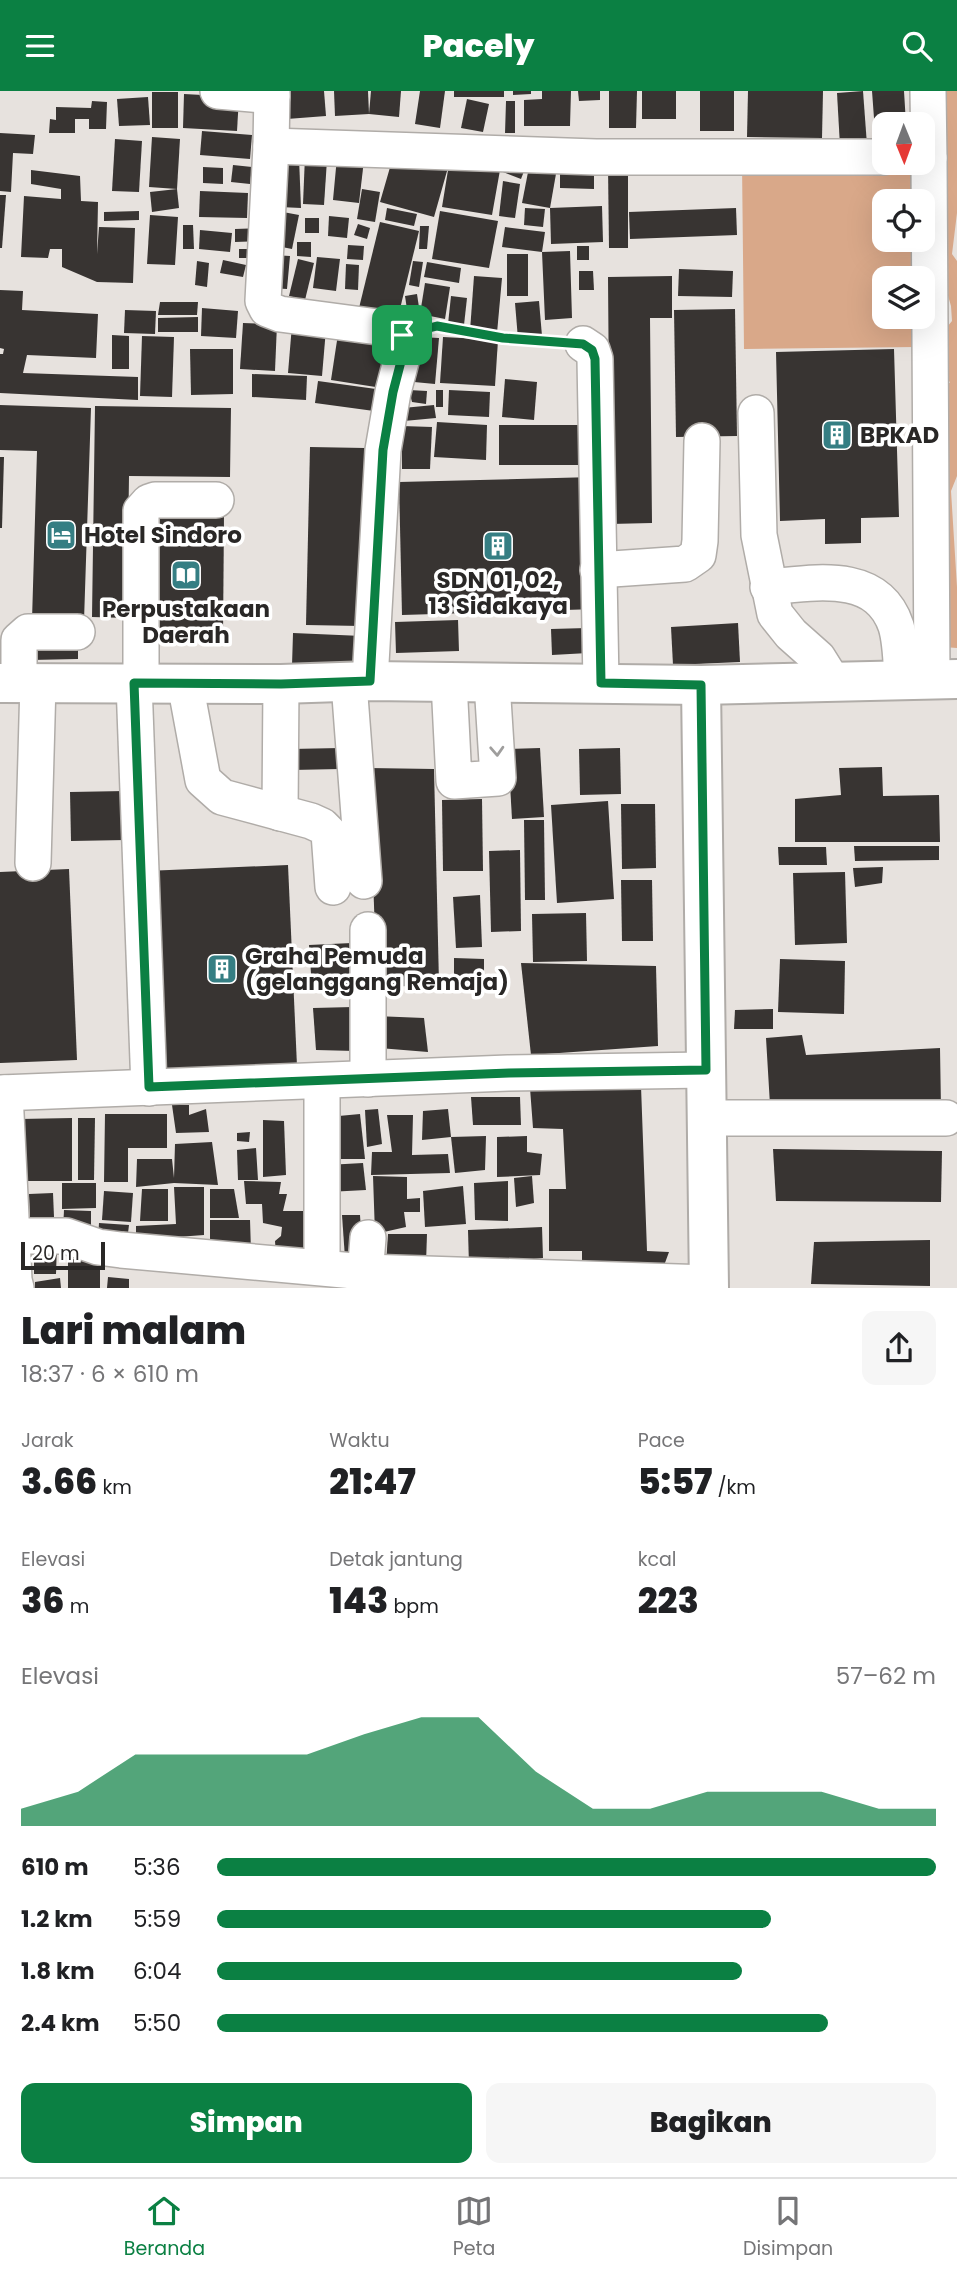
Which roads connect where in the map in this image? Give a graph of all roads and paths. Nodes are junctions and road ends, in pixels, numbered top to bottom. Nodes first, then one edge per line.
1 (218, 91) edge
2 (928, 91) edge
3 (272, 93) edge
4 (927, 112) edge
5 (271, 146) junction
6 (872, 157) edge
7 (926, 175) edge
8 (402, 335) junction
9 (583, 344) joint
10 (755, 413) dead end
11 (702, 441) dead end
12 (216, 500) dead end
13 (598, 570) junction
14 (768, 587) junction
15 (77, 632) dead end
16 (931, 680) edge
17 (359, 682) junction
18 (449, 682) junction
19 (833, 682) junction
20 (19, 683) edge
21 (138, 683) junction
22 (185, 683) junction
23 (492, 683) junction
24 (601, 683) junction
25 (281, 684) junction
26 (701, 685) junction
27 (281, 814) junction
28 (33, 863) dead end
29 (368, 930) dead end
30 (706, 1070) junction
31 (368, 1079) junction
32 (322, 1081) junction
33 (149, 1087) junction
34 (2, 1093) edge
35 (707, 1118) junction
36 (946, 1118) dead end
37 (12, 1236) junction
38 (368, 1238) dead end
39 (322, 1267) junction
40 (364, 1280) edge
41 (709, 1286) edge
42 (16, 1288) edge

1 - 3 street
2 - 4 street
3 - 5 street
5 - 6 street
5 - 8 street
7 - 16 street
8 - 9 path
8 - 17 street
9 - 13 street
10 - 14 street
11 - 13 street
12 - 21 street
13 - 24 street
14 - 16 street
14 - 19 street
15 - 20 street
16 - 19 main road
17 - 18 main road
17 - 25 main road
17 - 27 street
18 - 23 main road
23 -> 18 street
19 - 26 main road
20 - 21 main road
20 - 28 street
21 - 22 main road
21 - 33 street
22 - 25 main road
22 - 27 street
23 - 24 main road
24 - 26 main road
25 - 27 street
26 - 30 main road
29 - 31 street
30 - 31 street
30 - 35 main road
31 - 32 street
32 - 33 street
32 - 39 street
33 - 34 street
34 - 37 street
35 - 36 street
35 - 41 main road
37 - 39 street
37 - 42 street
38 - 40 street
39 - 40 street
40 - 41 street

